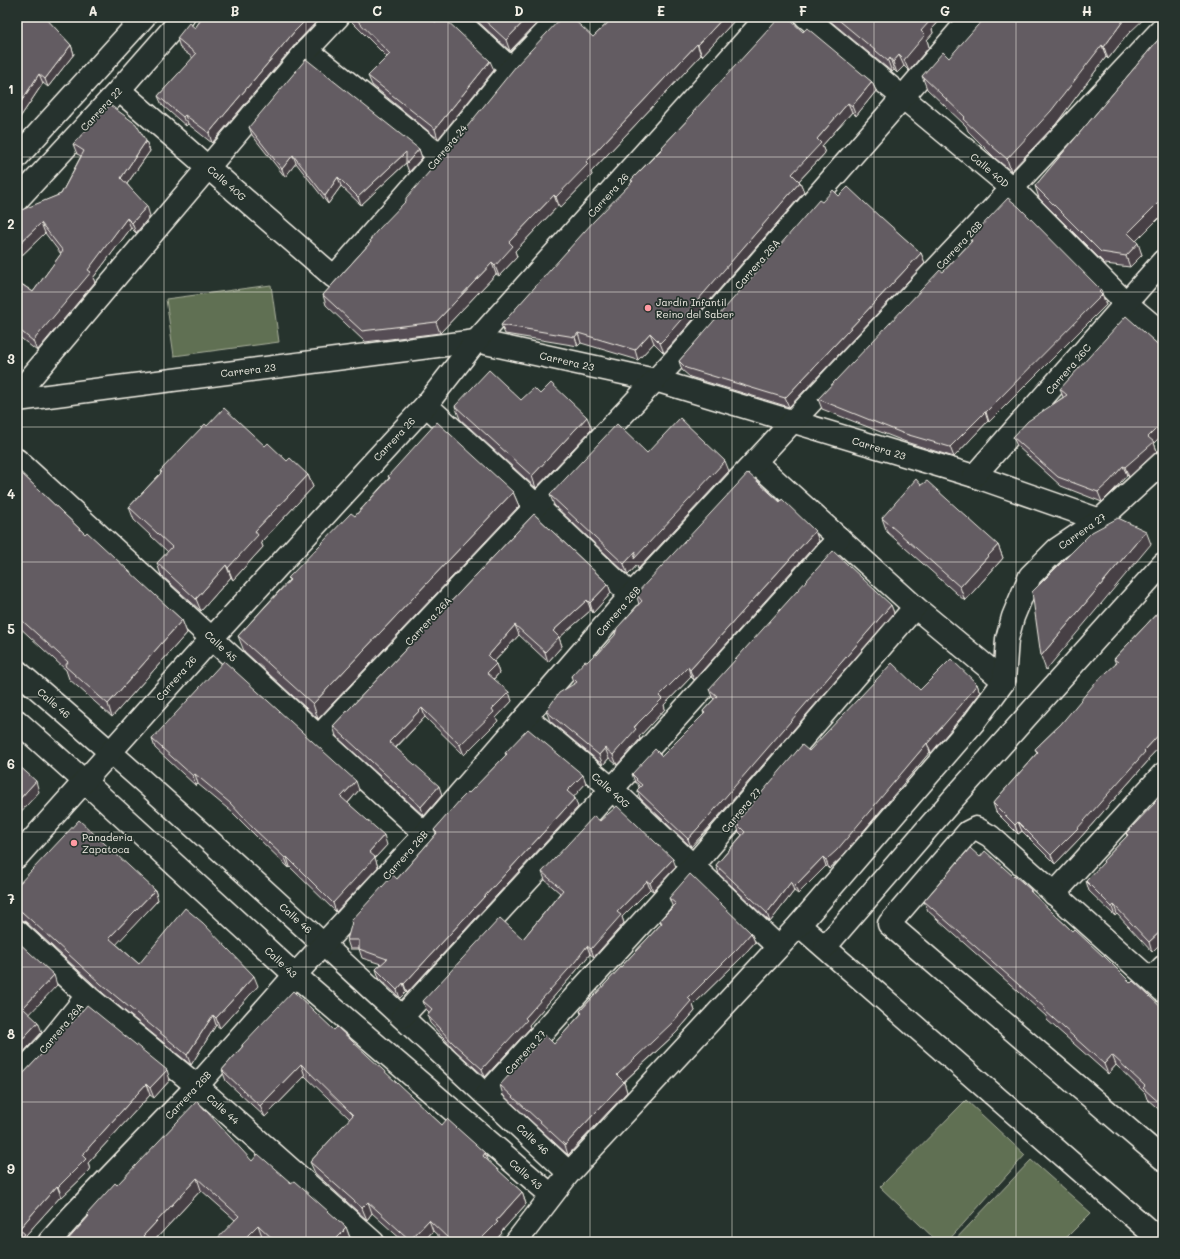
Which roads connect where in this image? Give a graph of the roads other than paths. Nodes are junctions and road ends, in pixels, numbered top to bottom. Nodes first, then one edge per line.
1 (144, 17) edge
2 (183, 17) edge
3 (338, 17) edge
4 (454, 17) edge
5 (560, 17) edge
6 (767, 17) edge
7 (806, 17) edge
8 (971, 17) edge
9 (1163, 28) edge
10 (307, 50) junction
11 (511, 69) junction
12 (119, 90) junction
13 (903, 97) junction
14 (440, 156) junction
15 (17, 157) edge
16 (209, 168) junction
17 (1013, 188) junction
18 (17, 200) edge
19 (1163, 261) edge
20 (334, 277) joint
21 (1126, 303) junction
22 (1163, 334) edge
23 (476, 341) junction
24 (655, 380) junction
25 (17, 394) edge
26 (17, 400) edge
27 (426, 405) junction
28 (793, 421) junction
29 (17, 460) edge
30 (755, 462) junction
31 (1163, 462) edge
32 (974, 476) junction
33 (537, 506) junction
34 (1100, 520) junction
35 (839, 538) junction
36 (1163, 564) edge
37 (631, 595) junction
38 (915, 607) junction
39 (212, 638) junction
40 (17, 671) edge
41 (1004, 681) junction
42 (526, 717) junction
43 (17, 721) edge
44 (319, 736) junction
45 (111, 752) junction
46 (1163, 774) edge
47 (84, 781) junction
48 (612, 789) junction
49 (425, 834) junction
50 (17, 857) edge
51 (693, 866) junction
52 (1054, 894) junction
53 (799, 925) junction
54 (17, 931) edge
55 (324, 944) junction
56 (778, 947) junction
57 (825, 947) junction
58 (295, 975) junction
59 (1159, 979) edge
60 (87, 996) junction
61 (402, 1017) junction
62 (17, 1077) edge
63 (197, 1086) junction
64 (486, 1095) junction
65 (1163, 1159) edge
66 (569, 1173) junction
67 (551, 1195) junction
68 (522, 1240) edge
69 (49, 1242) edge
70 (373, 1242) edge
71 (1162, 1242) edge

1 - 15 street
2 - 12 street, Carrera 22
3 - 10 street
4 - 11 street
5 - 11 street, Carrera 24
6 - 23 street, Carrera 26
7 - 13 street, Calle 40D
8 - 13 street, Carrera 26A
9 - 17 street, Carrera 26B
10 - 14 street
10 - 16 street
11 - 14 street, Carrera 24
12 - 16 street, Calle 40G
12 - 18 street, Carrera 22
13 - 17 street, Calle 40D
13 - 24 street, Carrera 26A
14 - 20 street, Carrera 24
16 - 20 street, Calle 40G
16 - 25 street
17 - 21 street, Calle 40D
17 - 28 street, Carrera 26B
19 - 21 street, Carrera 26C
21 - 22 street, Calle 40D
21 - 32 street, Carrera 26C
23 - 24 street, Carrera 23
23 - 26 street, Carrera 23
23 - 27 street, Carrera 26
24 - 28 street, Carrera 23
24 - 33 street, Carrera 26A
27 - 33 street
27 - 39 street, Carrera 26
28 - 30 street, Carrera 26B
28 - 32 street, Carrera 23
29 - 39 street, Calle 45
30 - 35 street
30 - 37 street, Carrera 26B
31 - 34 street, Carrera 27
32 - 34 street, Carrera 23
33 - 37 street
33 - 44 street, Carrera 26A
34 - 41 street, Carrera 27
35 - 38 street
35 - 48 street
36 - 57 street
37 - 42 street, Carrera 26B
38 - 41 street
38 - 51 street, Carrera 27
39 - 44 street, Calle 45
39 - 45 street, Carrera 26
40 - 45 street, Calle 46
41 - 53 street
42 - 48 street, Calle 40G
42 - 49 street, Carrera 26B
43 - 47 street, Calle 43
44 - 49 street, Calle 45
45 - 47 street, Carrera 26
45 - 55 street, Calle 46
46 - 52 street
47 - 50 street, Carrera 26
47 - 58 street, Calle 43
48 - 51 street, Calle 40G
48 - 61 street
49 - 55 street, Carrera 26B
51 - 56 street, Calle 40G
51 - 64 street, Carrera 27
52 - 59 street
52 - 65 street
53 - 56 street
53 - 57 street
54 - 60 street, Calle 44
55 - 58 street, Carrera 26B
55 - 61 street, Calle 46
56 - 66 street
57 - 71 street
58 - 63 street, Carrera 26B
58 - 67 street, Calle 43
60 - 62 street, Carrera 26A
60 - 63 street, Calle 44
61 - 64 street, Calle 46
63 - 69 street, Carrera 26B
63 - 70 street, Calle 44
64 - 66 street, Calle 46
66 - 67 street
67 - 68 street

